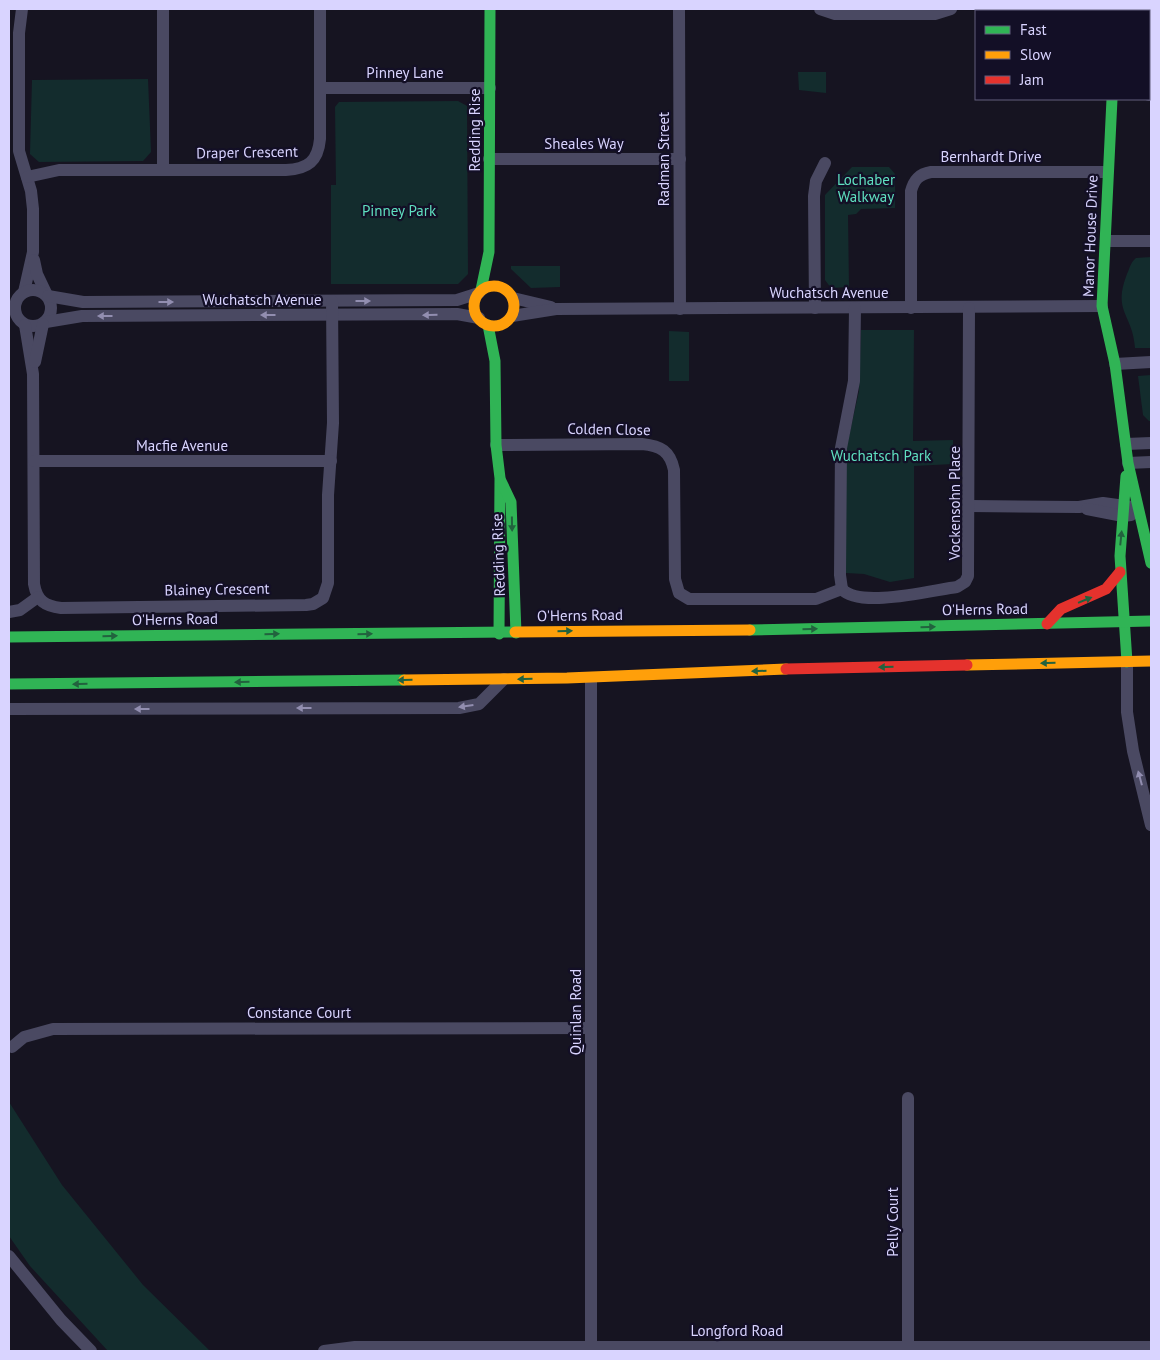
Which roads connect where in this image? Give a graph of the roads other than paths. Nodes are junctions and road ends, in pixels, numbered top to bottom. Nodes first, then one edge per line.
1 (22, 9) edge
2 (163, 9) edge
3 (320, 9) edge
4 (490, 9) edge
5 (679, 9) edge
6 (820, 9) edge
7 (950, 9) edge
8 (320, 88) junction
9 (490, 88) junction
10 (1112, 100) edge
11 (680, 159) junction
12 (489, 160) junction
13 (826, 163) dead end
14 (163, 170) junction
15 (1107, 172) junction
16 (27, 177) junction
17 (1106, 241) junction
18 (1151, 242) edge
19 (33, 252) junction
20 (490, 252) junction
21 (499, 277) junction
22 (480, 292) junction
23 (22, 293) junction
24 (47, 296) junction
25 (513, 298) junction
26 (9, 299) edge
27 (332, 301) junction
28 (1102, 306) junction
29 (556, 308) junction
30 (814, 308) junction
31 (855, 308) junction
32 (911, 308) junction
33 (969, 308) junction
34 (680, 309) junction
35 (332, 316) junction
36 (9, 319) edge
37 (508, 320) junction
38 (483, 322) junction
39 (44, 323) junction
40 (23, 324) junction
41 (496, 361) junction
42 (1151, 362) edge
43 (1116, 364) junction
44 (33, 374) junction
45 (1151, 443) edge
46 (1126, 444) junction
47 (496, 445) junction
48 (34, 461) junction
49 (331, 461) junction
50 (1151, 462) edge
51 (1128, 463) junction
52 (500, 478) junction
53 (970, 506) junction
54 (1139, 510) junction
55 (1124, 511) junction
56 (1151, 563) edge
57 (1120, 572) junction
58 (842, 589) junction
59 (38, 597) junction
60 (9, 612) edge
61 (1151, 621) edge
62 (1125, 622) junction
63 (1047, 624) junction
64 (516, 633) junction
65 (498, 634) junction
66 (9, 637) edge
67 (1151, 661) edge
68 (1127, 662) junction
69 (591, 678) junction
70 (504, 679) junction
71 (9, 684) edge
72 (9, 709) edge
73 (1151, 825) edge
74 (591, 1028) junction
75 (12, 1047) dead end
76 (908, 1098) dead end
77 (9, 1256) edge
78 (591, 1346) junction
79 (1151, 1347) edge
80 (908, 1349) edge
81 (91, 1351) edge
82 (324, 1351) edge

1 - 16 street
2 - 14 street
3 - 8 street, Draper Crescent
4 - 9 main road, Redding Rise
5 - 11 street, Radman Street
6 - 7 street
8 - 9 street, Pinney Lane
8 - 14 street, Draper Crescent
9 - 12 main road, Redding Rise
10 - 15 main road, Manor House Drive
11 - 12 street, Sheales Way
11 - 34 street, Radman Street
12 - 20 main road, Redding Rise
13 - 30 street
14 - 16 street, Draper Crescent
15 - 17 main road, Manor House Drive
15 - 32 street, Bernhardt Drive
16 - 19 street
17 - 18 street
17 - 28 main road, Manor House Drive
19 - 23 street
19 - 24 street
20 - 21 main road, Redding Rise
20 - 22 main road, Redding Rise
21 - 22 main road
21 - 25 main road
27 -> 22 street, Wuchatsch Avenue
22 - 38 main road, Redding Rise
23 - 24 street
23 - 26 street
23 - 40 street
24 -> 27 street, Wuchatsch Avenue
24 - 39 street
25 - 29 street, Wuchatsch Avenue
25 - 37 main road, Redding Rise
27 - 35 street, Blainey Crescent
28 - 33 street, Wuchatsch Avenue
28 - 43 main road, Manor House Drive
29 - 34 street, Wuchatsch Avenue
29 - 37 street, Wuchatsch Avenue
30 - 31 street, Wuchatsch Avenue
30 - 34 street, Wuchatsch Avenue
31 - 32 street, Wuchatsch Avenue
31 - 58 street
32 - 33 street, Wuchatsch Avenue
33 - 53 street, Vockensohn Place
38 -> 35 street, Wuchatsch Avenue
35 -> 39 street, Wuchatsch Avenue
35 - 49 street, Blainey Crescent
36 - 40 street
37 - 38 main road
37 - 41 main road, Redding Rise
38 - 41 main road, Redding Rise
39 - 40 street
39 - 44 street
40 - 44 street
41 - 47 main road, Redding Rise
42 - 43 street
43 - 46 main road, Manor House Drive
44 - 48 street
45 - 46 street
46 - 51 main road, Manor House Drive
47 - 52 main road, Redding Rise
47 - 58 street, Colden Close
48 - 49 street, Macfie Avenue
48 - 59 street
49 - 59 street, Blainey Crescent
50 - 51 street
51 - 54 main road, Manor House Drive
51 - 55 main road, Manor House Drive
52 -> 64 main road, Redding Rise
52 - 65 main road, Redding Rise
53 - 55 street
53 - 58 street, Vockensohn Place
54 - 55 street
54 - 56 main road, Manor House Drive
57 -> 55 main road, Manor House Drive
57 - 62 main road, Manor House Drive
63 -> 57 main road
59 - 60 street
61 - 62 main road, O'Herns Road
62 - 63 main road, O'Herns Road
62 - 68 main road, Manor House Drive
64 -> 63 main road, O'Herns Road
64 - 65 main road, O'Herns Road
66 -> 65 main road, O'Herns Road
67 - 68 main road
68 -> 69 main road
73 -> 68 street
69 -> 70 main road
69 - 74 street, Quinlan Road
70 -> 71 main road
70 -> 72 street
74 - 75 street, Constance Court
74 - 78 street, Quinlan Road
76 - 80 street, Pelly Court
77 - 81 street
78 - 80 street, Longford Road
78 - 82 street, Longford Road
79 - 80 street, Longford Road

